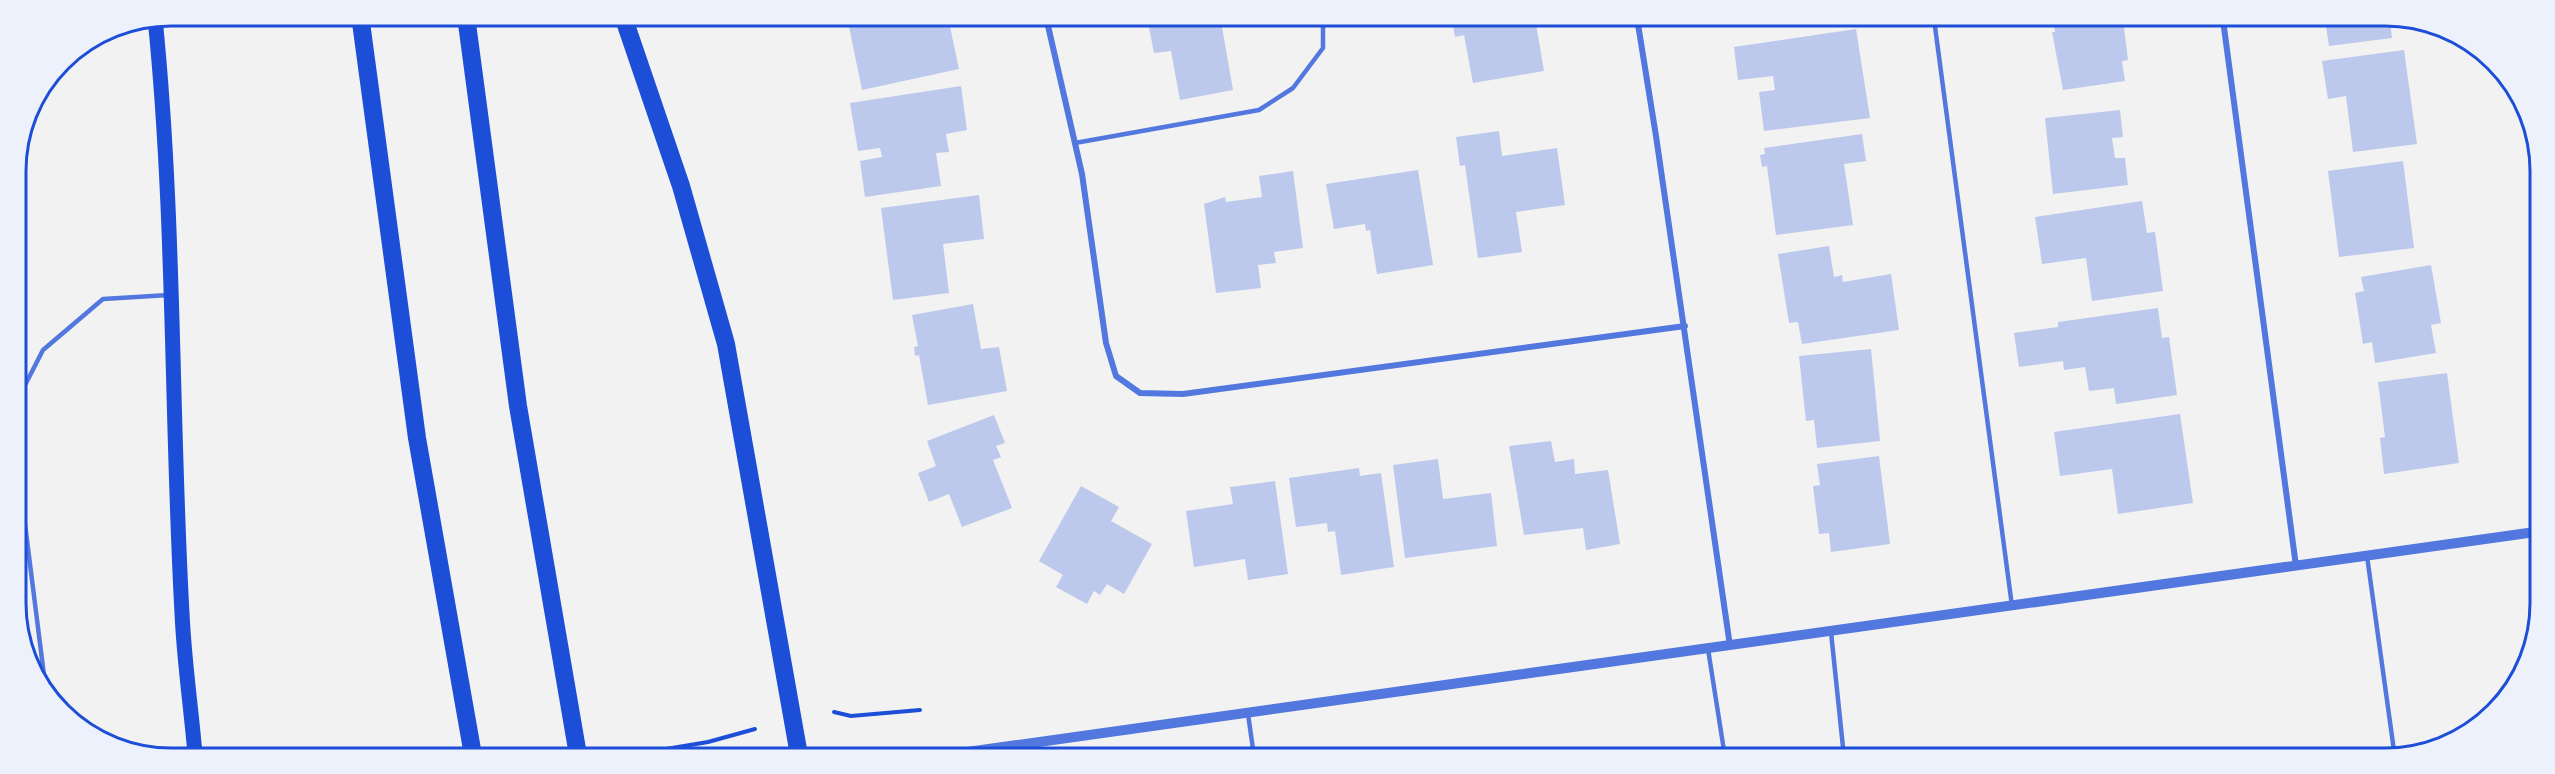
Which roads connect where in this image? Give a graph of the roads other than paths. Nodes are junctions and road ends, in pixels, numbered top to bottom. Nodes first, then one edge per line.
1 (361, 26) edge
2 (467, 26) edge
3 (626, 26) edge
4 (1048, 26) edge
5 (1323, 26) edge
6 (1637, 26) edge
7 (1935, 26) edge
8 (2224, 26) edge
9 (156, 27) edge
10 (1075, 143) junction
11 (172, 295) junction
12 (1685, 326) junction
13 (26, 383) edge
14 (2530, 533) edge
15 (26, 543) edge
16 (2367, 556) junction
17 (2296, 566) junction
18 (2012, 606) junction
19 (1831, 631) junction
20 (1730, 646) junction
21 (1708, 649) junction
22 (44, 674) edge
23 (1248, 713) junction
24 (194, 748) edge
25 (472, 748) edge
26 (577, 748) edge
27 (798, 748) edge
28 (996, 748) edge
29 (1253, 748) edge
30 (1724, 748) edge
31 (1844, 748) edge
32 (2394, 748) edge

1 - 25 highway
2 - 26 highway
3 - 27 highway
4 - 10 street
5 - 10 lane
6 - 12 street
7 - 18 lane
8 - 17 street
9 - 11 main road
10 - 12 street
11 - 13 lane
11 - 24 main road
12 - 20 street
14 - 16 street
15 - 22 lane
16 - 17 street
16 - 32 lane
17 - 18 street
18 - 19 street
19 - 20 street
19 - 31 lane
20 - 21 street
21 - 23 street
21 - 30 lane
23 - 28 street
23 - 29 lane

